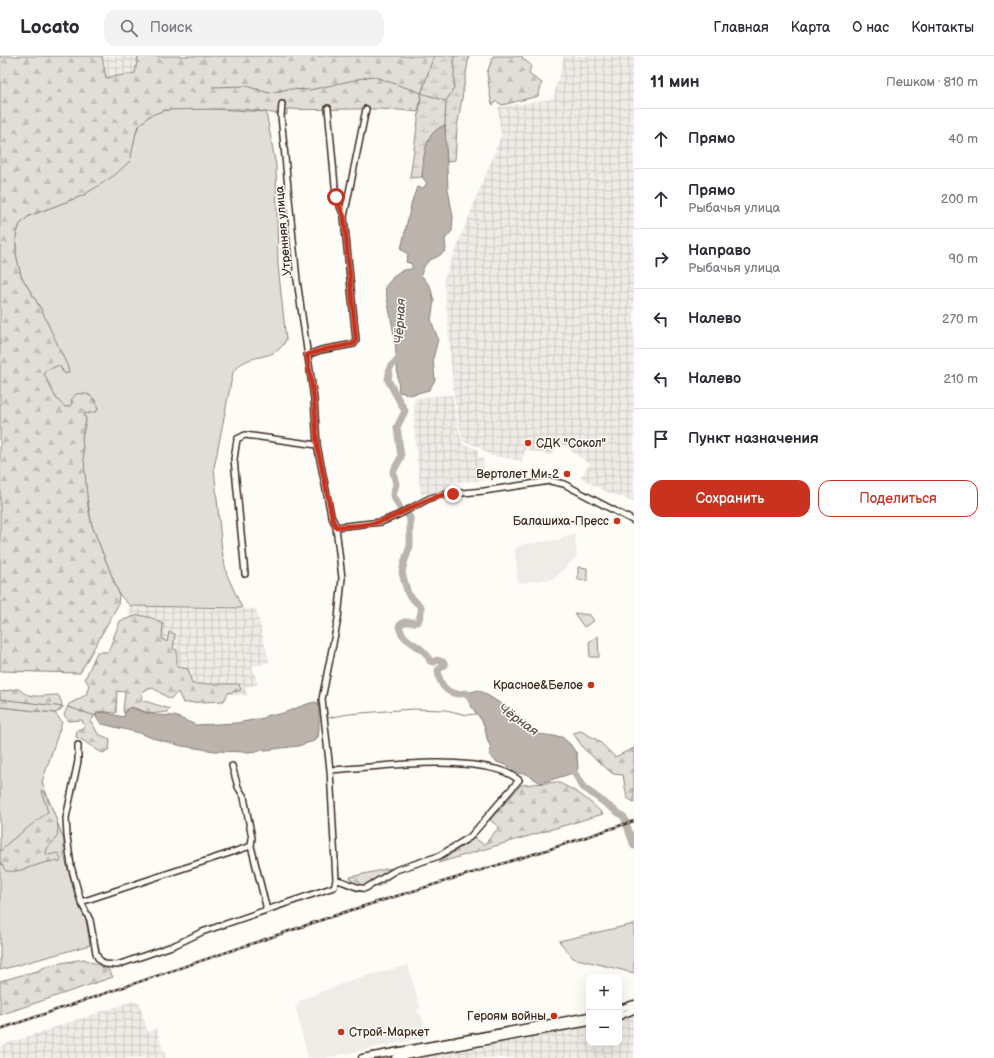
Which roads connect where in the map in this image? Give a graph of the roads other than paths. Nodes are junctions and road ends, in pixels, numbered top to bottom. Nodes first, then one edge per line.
1 (282, 104) dead end
2 (328, 108) dead end
3 (366, 109) dead end
4 (344, 217) junction
5 (307, 355) junction
6 (317, 445) junction
7 (634, 521) edge
8 (336, 527) junction
9 (246, 574) dead end
10 (78, 746) dead end
11 (232, 766) dead end
12 (330, 770) junction
13 (251, 846) junction
14 (336, 880) junction
15 (81, 902) junction
16 (267, 910) junction
17 (634, 1004) edge
18 (622, 1008) edge
19 (634, 1010) edge
20 (622, 1015) edge
21 (586, 1017) edge
22 (586, 1023) edge
23 (362, 1058) edge
24 (395, 1058) edge

1 - 5 street, Утренняя улица
2 - 4 street
3 - 4 street
4 - 5 street
5 - 6 street, Утренняя улица
6 - 8 street, Утренняя улица
6 - 9 street
7 - 8 street
8 - 12 street, Утренняя улица
10 - 15 street
11 - 13 street
12 - 14 street, Утренняя улица
12 - 14 street
13 - 15 street
13 - 16 street
14 - 16 street
15 - 16 street
17 - 18 main road
19 - 20 main road
21 - 23 main road
22 - 24 main road

